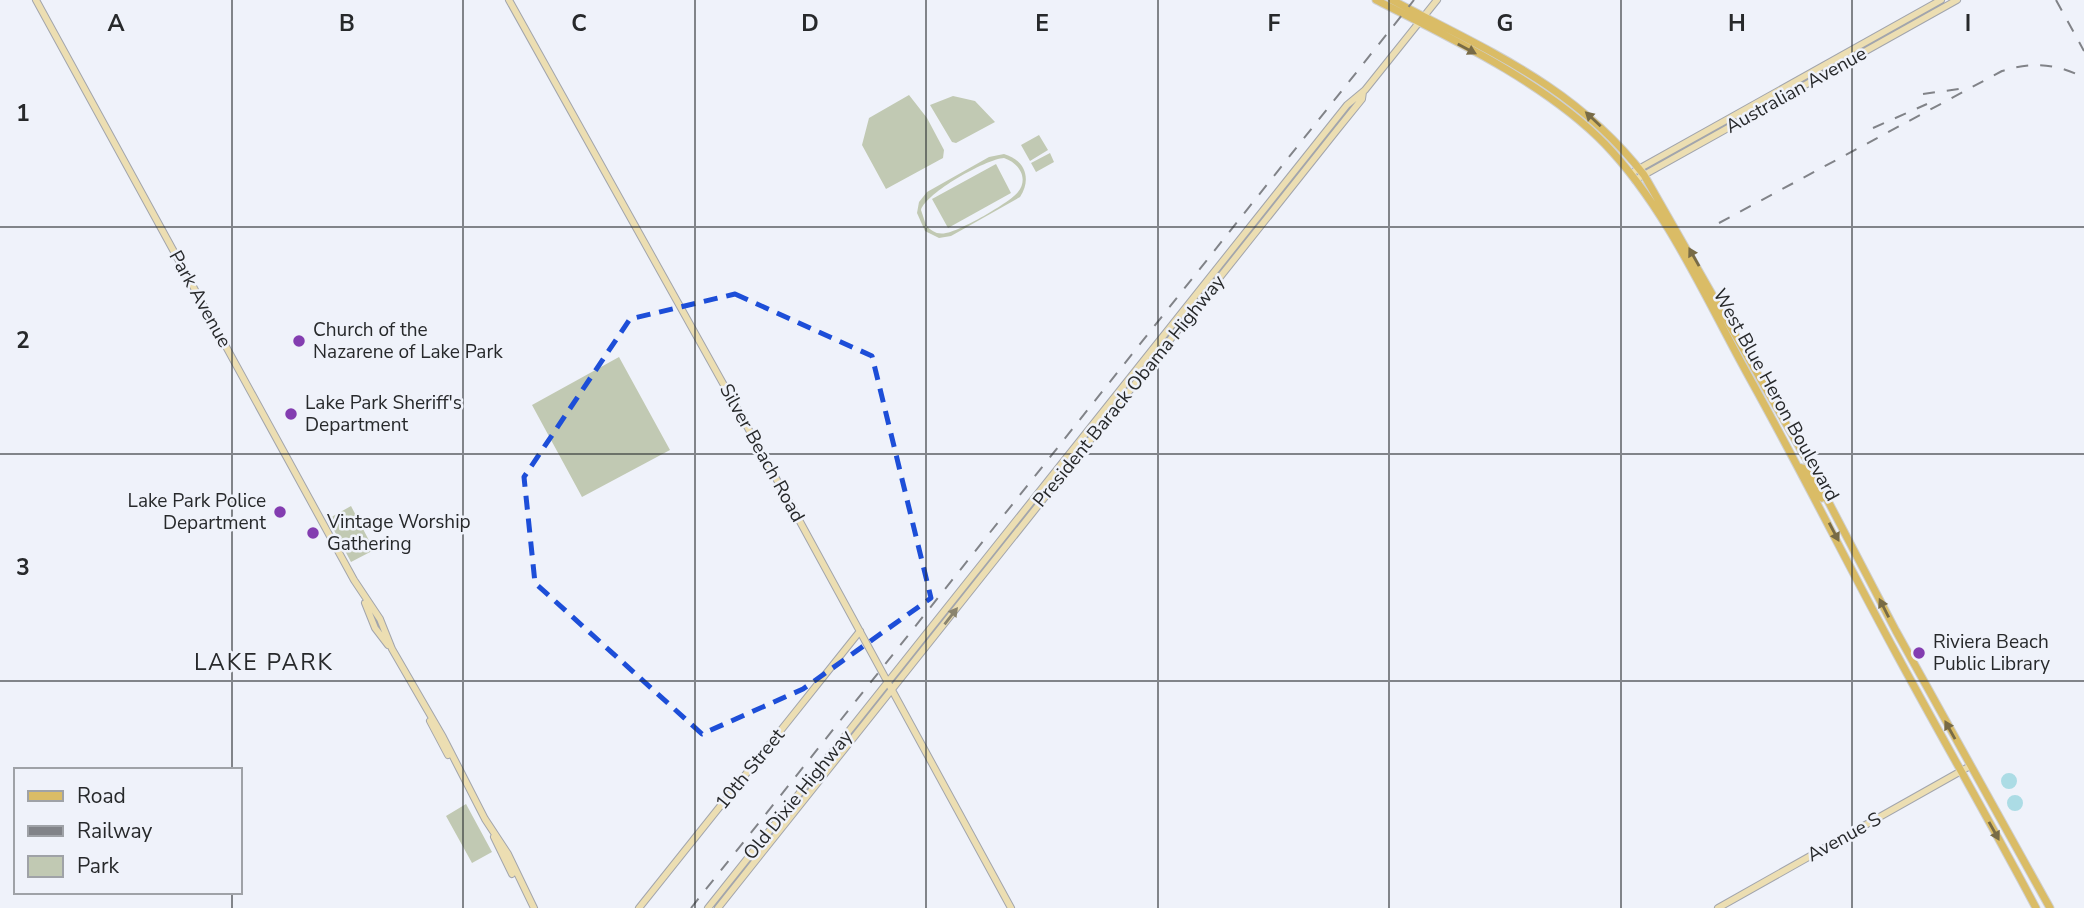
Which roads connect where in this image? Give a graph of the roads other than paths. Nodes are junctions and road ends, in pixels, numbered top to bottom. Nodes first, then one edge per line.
1 (36, 0) edge
2 (509, 0) edge
3 (1376, 0) edge
4 (1392, 0) edge
5 (1437, 0) edge
6 (1941, 0) edge
7 (1956, 0) edge
8 (1421, 20) junction
9 (1642, 172) junction
10 (1633, 177) junction
11 (1772, 418) junction
12 (1805, 457) junction
13 (1799, 467) junction
14 (1835, 511) junction
15 (860, 631) junction
16 (890, 685) junction
17 (1970, 766) junction
18 (1961, 771) junction
19 (534, 908) edge
20 (639, 908) edge
21 (708, 908) edge
22 (718, 908) edge
23 (1011, 908) edge
24 (1718, 908) edge
25 (2036, 908) edge
26 (2050, 908) edge

1 - 19 street, Park Avenue
2 - 15 street, Silver Beach Road
3 - 8 main road, West Blue Heron Boulevard
4 - 8 main road, West Blue Heron Boulevard
5 - 8 street, President Barack Obama Highway
6 - 9 street, Australian Avenue
7 - 9 street, Australian Avenue
9 -> 8 main road, West Blue Heron Boulevard
8 -> 10 main road, West Blue Heron Boulevard
8 - 16 street, President Barack Obama Highway
9 - 10 street, Australian Avenue
12 -> 9 main road, West Blue Heron Boulevard
10 - 11 main road, West Blue Heron Boulevard
11 - 12 main road
11 - 13 main road, West Blue Heron Boulevard
12 - 14 main road, West Blue Heron Boulevard
13 - 14 main road
13 -> 18 main road, West Blue Heron Boulevard
17 -> 14 main road, West Blue Heron Boulevard
15 - 16 street, Silver Beach Road
15 - 20 street, 10th Street
16 - 21 street, Old Dixie Highway
16 - 22 street, Old Dixie Highway
16 - 23 street, Silver Beach Road
17 - 18 street, Avenue S
17 - 26 main road, West Blue Heron Boulevard
18 - 24 street, Avenue S
18 -> 25 main road, West Blue Heron Boulevard

